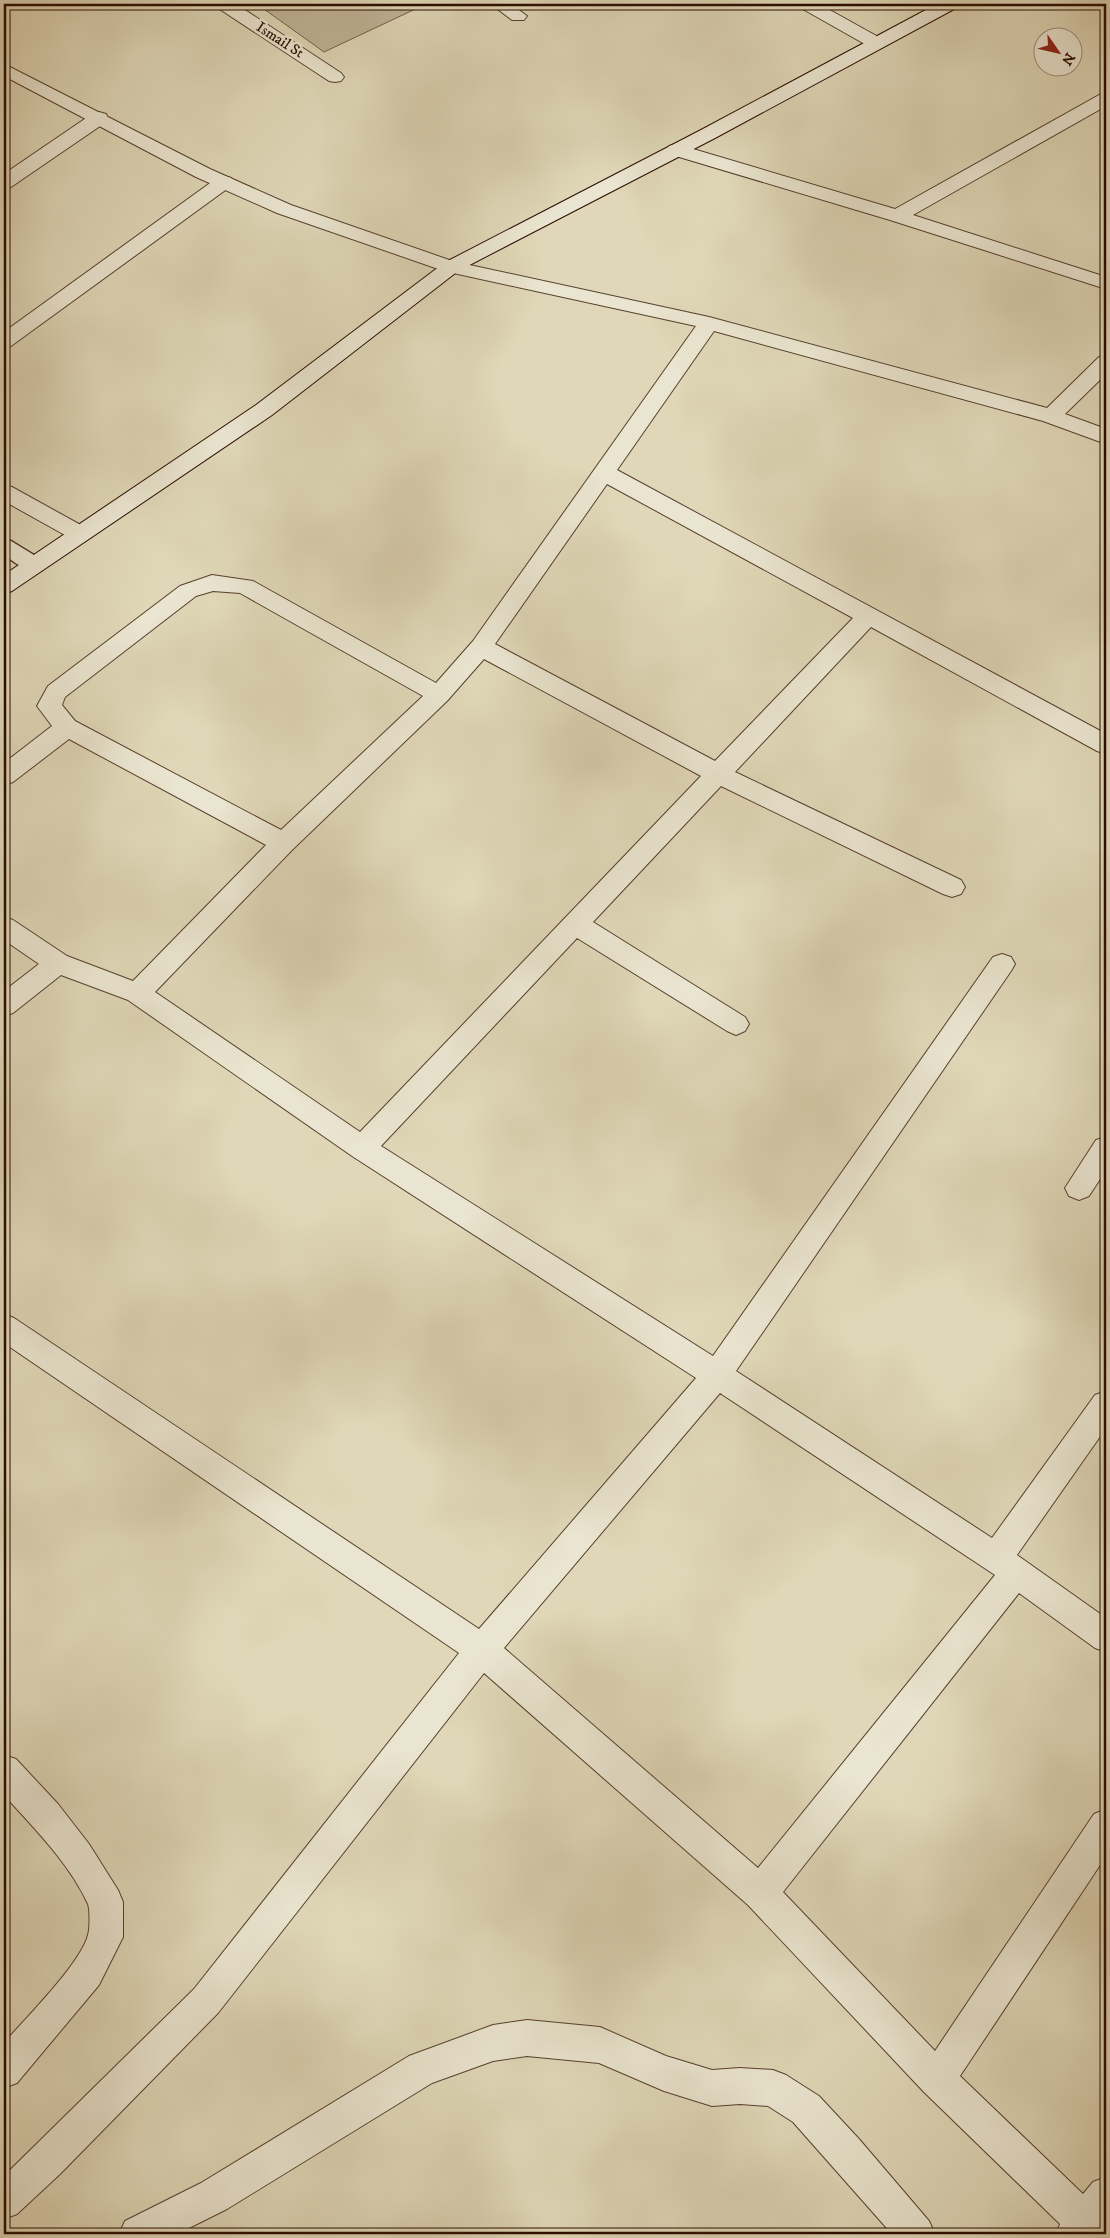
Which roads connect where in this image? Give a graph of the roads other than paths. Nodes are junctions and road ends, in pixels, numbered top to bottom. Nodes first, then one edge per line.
1 (224, 4) edge
2 (500, 4) edge
3 (807, 4) edge
4 (950, 4) edge
5 (518, 16) dead end
6 (876, 43) junction
7 (4, 69) edge
8 (336, 77) dead end
9 (1106, 99) edge
10 (1084, 113) junction
11 (99, 118) junction
12 (1106, 123) edge
13 (676, 150) junction
14 (224, 182) junction
15 (4, 183) edge
16 (897, 216) junction
17 (451, 267) junction
18 (1106, 282) edge
19 (709, 323) junction
20 (4, 342) edge
21 (1106, 362) edge
22 (1051, 416) junction
23 (1106, 437) edge
24 (603, 472) junction
25 (4, 492) edge
26 (80, 534) junction
27 (4, 546) edge
28 (35, 565) junction
29 (4, 586) edge
30 (867, 617) junction
31 (481, 647) junction
32 (439, 696) junction
33 (67, 727) junction
34 (1106, 745) edge
35 (718, 774) junction
36 (4, 776) edge
37 (282, 843) junction
38 (952, 887) dead end
39 (576, 924) junction
40 (4, 927) edge
41 (58, 963) junction
42 (1002, 964) dead end
43 (137, 994) junction
44 (4, 1006) edge
45 (736, 1024) dead end
46 (362, 1148) junction
47 (1106, 1148) edge
48 (1079, 1188) dead end
49 (4, 1327) edge
50 (717, 1375) junction
51 (1106, 1404) edge
52 (1006, 1565) junction
53 (1106, 1638) edge
54 (482, 1650) junction
55 (4, 1771) edge
56 (1106, 1826) edge
57 (760, 1893) junction
58 (4, 2070) edge
59 (937, 2079) junction
60 (4, 2201) edge
61 (1089, 2217) edge
62 (138, 2234) edge
63 (916, 2234) edge

1 - 8 street, Ismail St
2 - 5 street
3 - 6 street
4 - 6 street
6 - 13 street
7 - 11 street
9 - 10 street
10 - 12 street
10 - 16 street
11 - 14 street
11 - 15 street
13 - 16 street
13 - 17 street
14 - 17 street
14 - 20 street
16 - 18 street
17 - 19 street
17 - 26 street
19 - 22 street
19 - 24 street
21 - 22 street
22 - 23 street
24 - 30 street
24 - 31 street
25 - 26 street
26 - 28 street
27 - 28 lane
28 - 29 street
30 - 34 street
30 - 35 street
31 - 32 street
31 - 35 street
32 - 33 street
32 - 37 street
33 - 36 street
33 - 37 street
35 - 38 street
35 - 39 street
37 - 43 street
39 - 45 street
39 - 46 street
40 - 41 street
41 - 43 street
41 - 44 street
42 - 50 street
43 - 46 street
46 - 50 street
47 - 48 street
49 - 54 street
50 - 52 street
50 - 54 street
51 - 52 street
52 - 53 street
52 - 57 street
54 - 57 street
54 - 60 street
55 - 58 street
56 - 59 street
57 - 59 street
59 - 61 street
62 - 63 street

